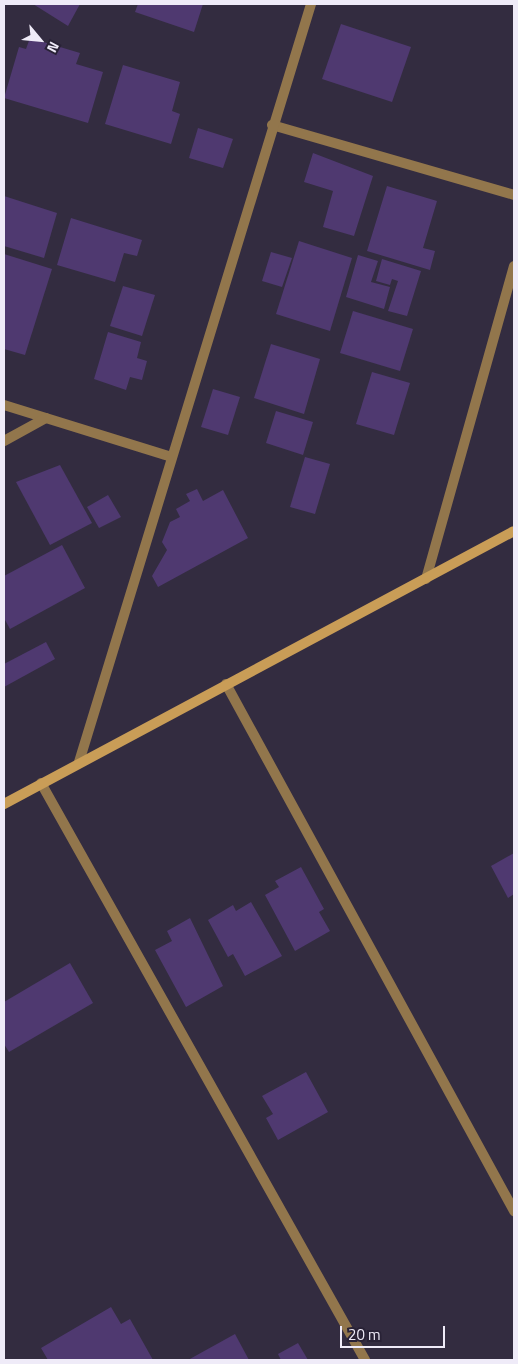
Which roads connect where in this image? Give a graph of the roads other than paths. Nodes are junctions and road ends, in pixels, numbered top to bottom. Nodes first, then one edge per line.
1 (311, 4) edge
2 (272, 125) junction
3 (514, 195) edge
4 (514, 266) edge
5 (4, 405) edge
6 (46, 418) junction
7 (4, 441) edge
8 (169, 456) junction
9 (514, 531) edge
10 (426, 578) junction
11 (226, 684) junction
12 (79, 762) junction
13 (42, 783) junction
14 (4, 804) edge
15 (514, 1210) edge
16 (365, 1360) edge

1 - 2 street
2 - 3 street
2 - 8 street
4 - 10 street
5 - 6 street
6 - 7 street
6 - 8 street
8 - 12 street
9 - 10 street
10 - 11 street
11 - 12 street
11 - 15 street
12 - 13 street
13 - 14 street
13 - 16 street

